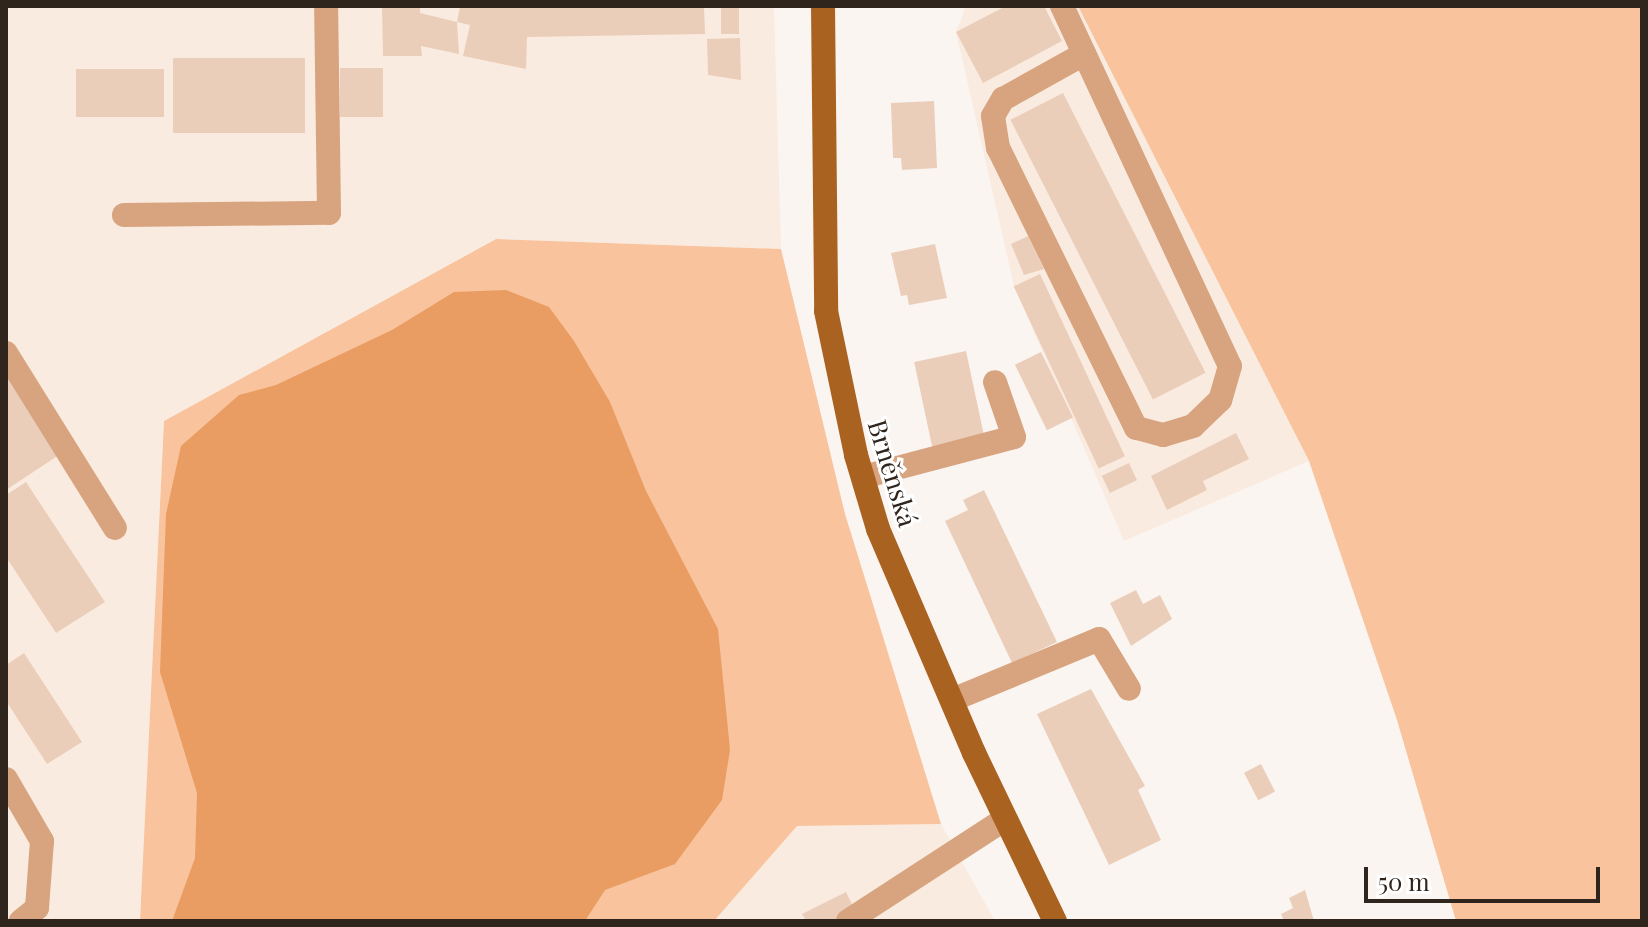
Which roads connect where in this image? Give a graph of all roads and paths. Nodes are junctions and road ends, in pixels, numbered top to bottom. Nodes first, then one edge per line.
1 (326, 6) edge
2 (823, 6) edge
3 (1062, 6) edge
4 (1084, 54) junction
5 (124, 215) dead end
6 (6, 353) edge
7 (995, 382) dead end
8 (863, 477) junction
9 (115, 528) dead end
10 (1129, 689) dead end
11 (952, 700) junction
12 (6, 779) edge
13 (1005, 819) junction
14 (889, 911) edge
15 (21, 921) edge
16 (848, 921) edge
17 (1055, 921) edge

1 - 5 lane
2 - 8 main road, Brněnská
3 - 4 lane
4 - 4 lane
6 - 9 lane
7 - 8 lane
8 - 11 main road, Brněnská
10 - 11 lane
11 - 13 main road, Brněnská
12 - 15 lane
13 - 14 lane
13 - 17 main road, Brněnská
14 - 16 lane

